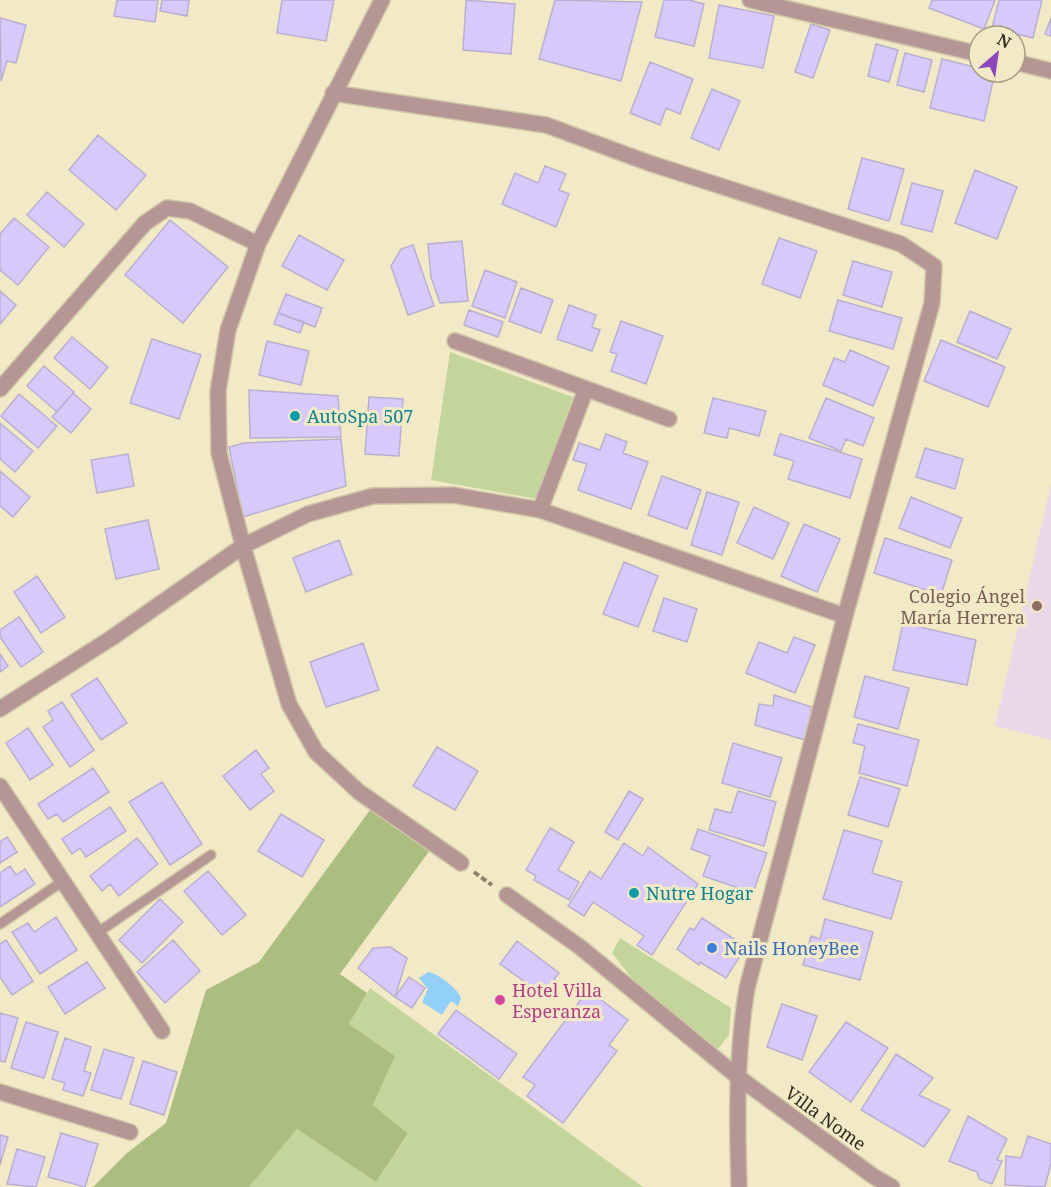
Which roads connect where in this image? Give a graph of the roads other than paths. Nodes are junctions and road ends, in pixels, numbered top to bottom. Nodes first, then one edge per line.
1 (382, 0) edge
2 (750, 0) edge
3 (967, 51) edge
4 (1027, 65) edge
5 (1051, 71) edge
6 (333, 93) junction
7 (258, 244) junction
8 (455, 341) dead end
9 (0, 388) edge
10 (586, 389) junction
11 (669, 419) dead end
12 (540, 510) junction
13 (243, 546) junction
14 (845, 616) junction
15 (0, 709) edge
16 (0, 786) edge
17 (211, 855) dead end
18 (461, 864) road end
19 (63, 881) junction
20 (507, 895) road end
21 (0, 924) edge
22 (97, 933) junction
23 (162, 1031) dead end
24 (738, 1077) junction
25 (0, 1092) edge
26 (130, 1132) dead end
27 (739, 1187) edge
28 (892, 1187) edge

1 - 6 street
2 - 3 street
4 - 5 street
6 - 7 street
6 - 14 street
7 - 9 street
7 - 13 street
8 - 10 street
10 - 11 street
10 - 12 street
12 - 13 street
12 - 14 street
13 - 15 street
13 - 18 street
14 - 24 street
16 - 19 street
17 - 22 lane
19 - 21 lane
19 - 22 street
20 - 24 street, Villa Nome
22 - 23 street
24 - 27 street
24 - 28 street, Villa Nome
25 - 26 street

